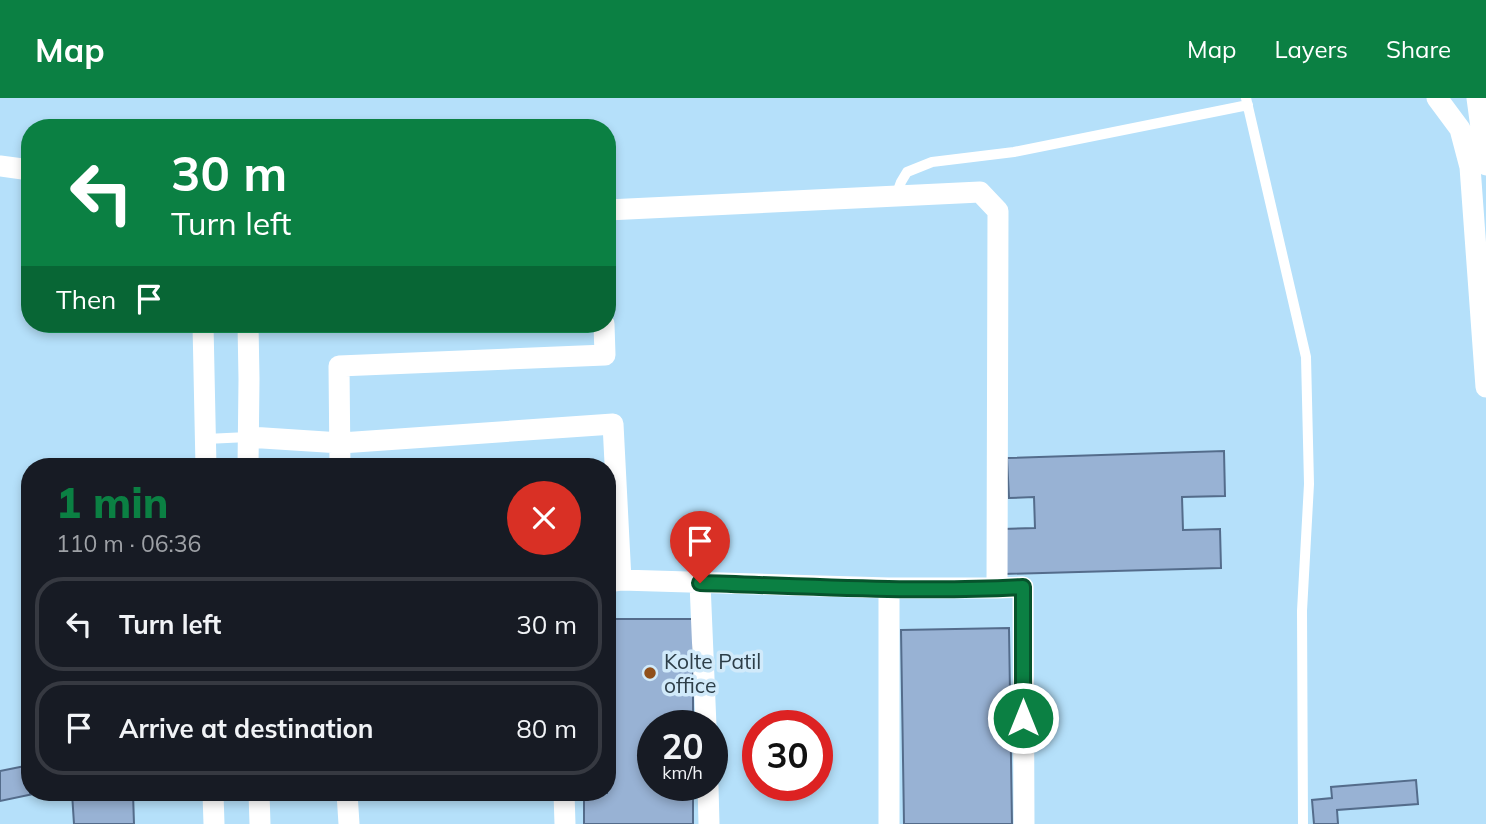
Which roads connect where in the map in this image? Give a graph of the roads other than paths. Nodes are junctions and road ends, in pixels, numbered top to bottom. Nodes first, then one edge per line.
1 (1437, 98) edge
2 (1477, 98) edge
3 (1247, 101) edge
4 (1486, 164) edge
5 (0, 166) edge
6 (21, 169) edge
7 (896, 196) junction
8 (616, 210) edge
9 (202, 333) edge
10 (248, 333) edge
11 (604, 333) edge
12 (1486, 387) edge
13 (248, 437) junction
14 (206, 439) junction
15 (341, 443) junction
16 (206, 458) edge
17 (248, 458) edge
18 (340, 458) edge
19 (613, 458) edge
20 (616, 581) edge
21 (700, 583) junction
22 (889, 588) junction
23 (998, 588) junction
24 (705, 710) edge
25 (213, 801) edge
26 (259, 801) edge
27 (348, 801) edge
28 (564, 801) edge
29 (708, 801) edge
30 (214, 824) edge
31 (260, 824) edge
32 (349, 824) edge
33 (565, 824) edge
34 (709, 824) edge
35 (889, 824) edge
36 (1024, 824) edge
37 (1303, 824) edge

1 - 12 street
2 - 4 street
3 - 7 lane
3 - 37 lane
5 - 6 street
7 - 8 street
7 - 23 street
9 - 14 street
10 - 13 street
11 - 15 street
13 - 14 lane
13 - 15 street
13 - 17 street
14 - 16 street
15 - 18 street
15 - 19 street
20 - 21 street
21 - 22 street
21 - 24 street
22 - 23 street
22 - 35 street
23 - 36 street
25 - 30 street
26 - 31 street
27 - 32 street
28 - 33 street
29 - 34 street

